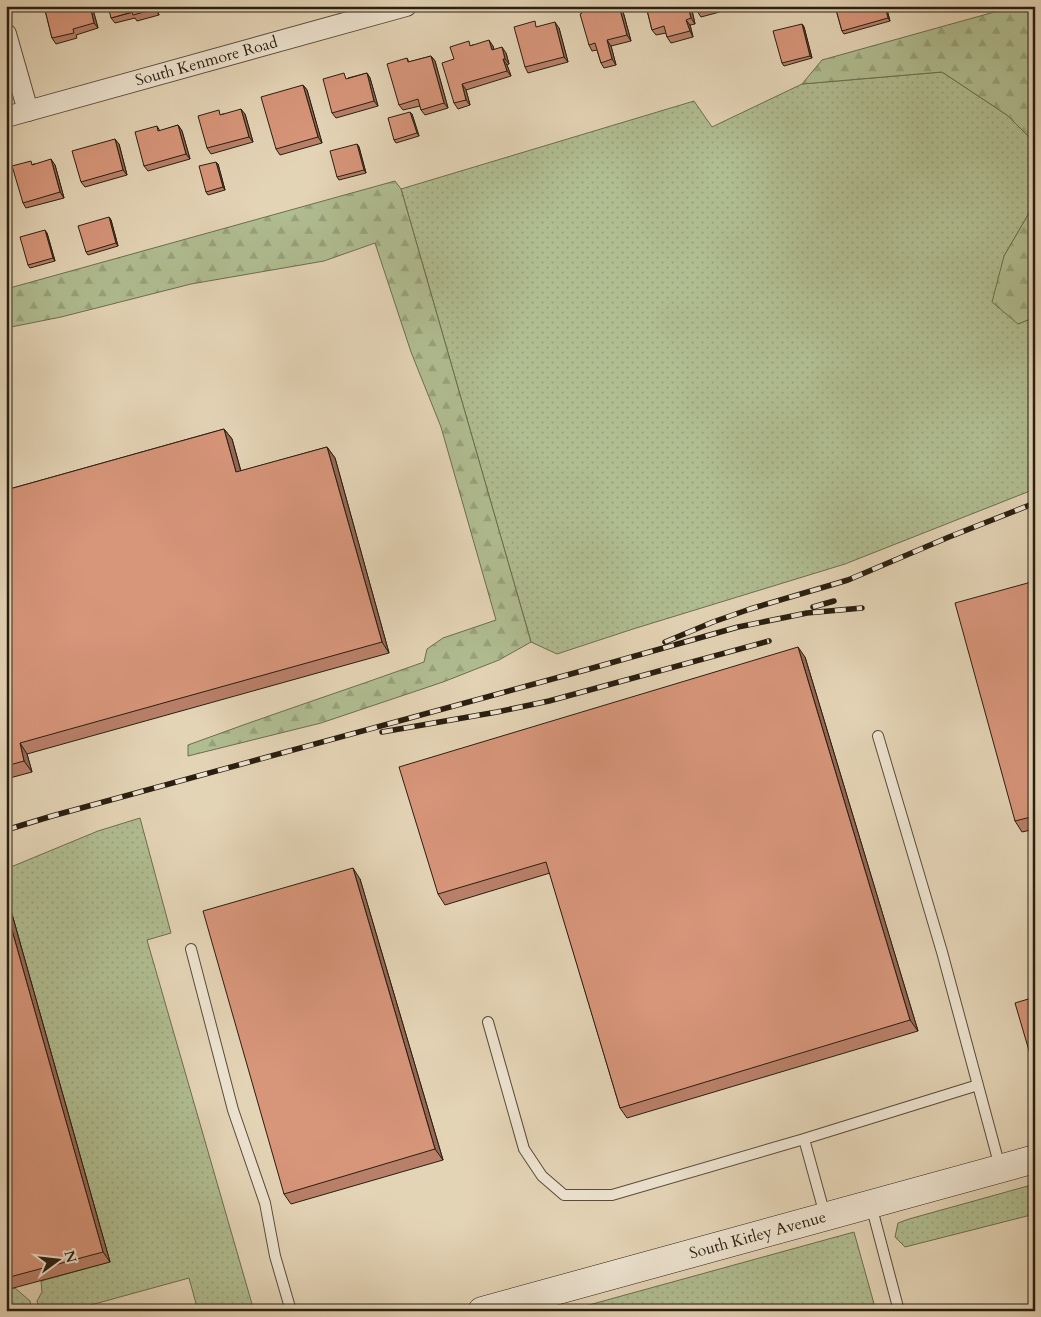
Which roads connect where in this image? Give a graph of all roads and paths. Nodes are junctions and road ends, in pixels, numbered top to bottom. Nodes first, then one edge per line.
1 (406, 6) edge
2 (6, 34) edge
3 (28, 111) junction
4 (6, 117) edge
5 (878, 736) dead end
6 (191, 948) dead end
7 (488, 1022) dead end
8 (978, 1085) junction
9 (804, 1139) junction
10 (1035, 1159) edge
11 (1001, 1168) junction
12 (871, 1204) junction
13 (825, 1216) junction
14 (291, 1311) edge
15 (482, 1311) edge
16 (899, 1311) edge

1 - 3 street, South Kenmore Road
2 - 3 street
3 - 4 street, South Kenmore Road
5 - 8 lane
6 - 14 lane
7 - 9 lane
8 - 9 lane
8 - 11 lane
9 - 13 lane
10 - 11 street, South Kitley Avenue
11 - 12 street, South Kitley Avenue
12 - 13 street, South Kitley Avenue
12 - 16 lane
13 - 15 street, South Kitley Avenue

